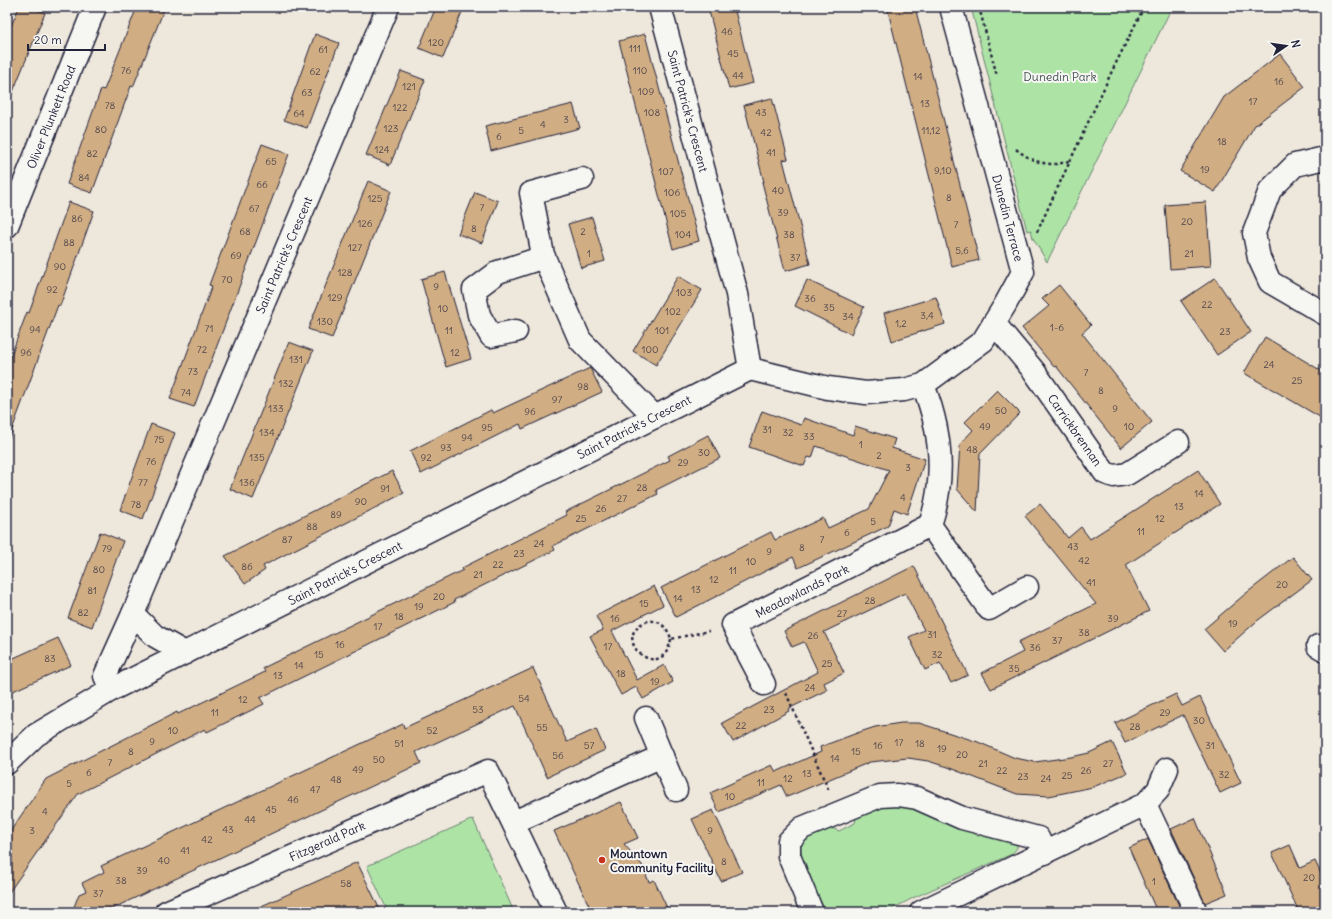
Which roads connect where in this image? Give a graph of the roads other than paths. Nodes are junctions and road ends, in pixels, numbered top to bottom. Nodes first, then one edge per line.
1 (95, 7) edge
2 (388, 7) edge
3 (660, 7) edge
4 (951, 7) edge
5 (1325, 158) edge
6 (582, 179) dead end
7 (7, 226) edge
8 (544, 257) junction
9 (1325, 314) edge
10 (994, 323) junction
11 (516, 331) dead end
12 (750, 369) junction
13 (923, 385) junction
14 (655, 417) junction
15 (1178, 442) dead end
16 (930, 525) junction
17 (1028, 587) dead end
18 (133, 614) junction
19 (185, 653) junction
20 (764, 684) road end
21 (111, 690) junction
22 (646, 718) dead end
23 (662, 756) junction
24 (7, 763) edge
25 (1167, 769) dead end
26 (676, 790) dead end
27 (1146, 804) junction
28 (514, 822) junction
29 (1045, 853) junction
30 (166, 912) edge
31 (556, 912) edge
32 (812, 912) edge
33 (921, 912) edge
34 (1196, 912) edge

1 - 7 street, Oliver Plunkett Road
2 - 18 street, Saint Patrick's Crescent
3 - 12 street, Saint Patrick's Crescent
4 - 10 street, Dunedin Terrace
5 - 9 street
6 - 8 street
8 - 11 street
8 - 14 street
10 - 13 street, Dunedin Terrace
10 - 15 street, Carrickbrennan
12 - 13 street, Dunedin Terrace
12 - 14 street, Saint Patrick's Crescent
13 - 16 street
14 - 19 street, Saint Patrick's Crescent
16 - 17 street
16 - 20 street, Meadowlands Park
18 - 19 street
18 - 21 street, Saint Patrick's Crescent
19 - 21 street, Saint Patrick's Crescent
21 - 24 street, Saint Patrick's Crescent
22 - 23 street
23 - 26 street
23 - 28 street
25 - 27 street
27 - 29 street
27 - 34 street
28 - 30 street, Fitzgerald Park
28 - 31 street
29 - 32 street
29 - 33 street

